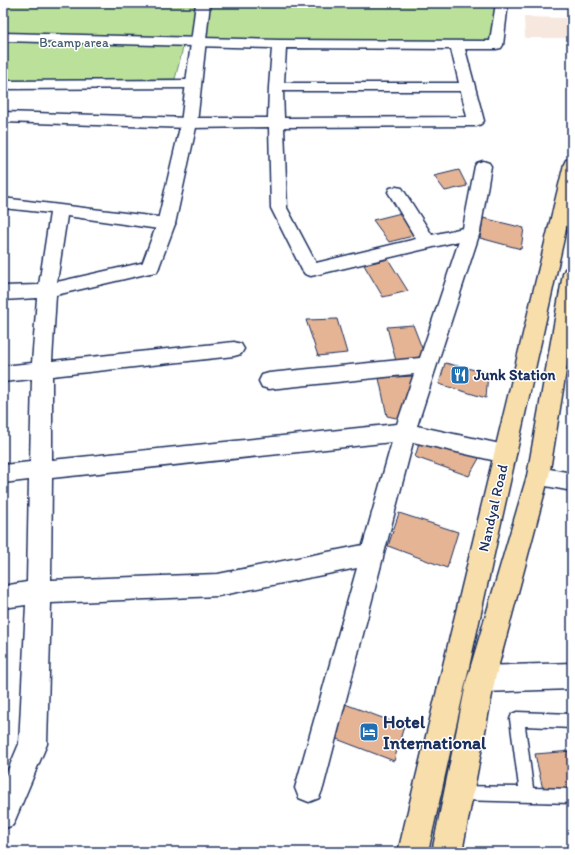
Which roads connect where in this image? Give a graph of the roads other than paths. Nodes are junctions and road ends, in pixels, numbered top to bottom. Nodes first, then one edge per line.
1 (203, 3) edge
2 (502, 3) edge
3 (3, 37) edge
4 (198, 43) junction
5 (279, 44) junction
6 (457, 44) junction
7 (193, 84) junction
8 (3, 85) edge
9 (276, 87) junction
10 (467, 87) junction
11 (3, 117) edge
12 (189, 123) junction
13 (276, 123) junction
14 (572, 164) edge
15 (483, 166) dead end
16 (396, 192) dead end
17 (3, 203) edge
18 (60, 209) junction
19 (166, 224) junction
20 (471, 232) junction
21 (427, 242) junction
22 (150, 267) joint
23 (572, 274) edge
24 (48, 291) junction
25 (3, 293) edge
26 (234, 349) dead end
27 (427, 365) junction
28 (42, 369) junction
29 (3, 374) edge
30 (269, 381) dead end
31 (405, 432) junction
32 (505, 454) junction
33 (41, 470) junction
34 (3, 474) edge
35 (538, 476) junction
36 (572, 482) edge
37 (373, 554) junction
38 (39, 592) junction
39 (3, 597) edge
40 (572, 676) edge
41 (481, 679) junction
42 (572, 721) edge
43 (309, 788) dead end
44 (459, 793) junction
45 (527, 795) junction
46 (572, 796) edge
47 (3, 815) edge
48 (414, 852) edge
49 (447, 852) edge

1 - 4 street
2 - 6 street
3 - 4 street
4 - 5 street
4 - 7 street
5 - 6 street
5 - 9 street
6 - 10 street
7 - 8 street
7 - 12 street
9 - 10 street
9 - 13 street
10 - 13 street
11 - 12 street
12 - 13 street
12 - 19 street
13 - 21 street
14 - 32 main road, Nandyal Road
15 - 20 street
16 - 21 street
17 - 18 street
18 - 19 street
18 - 24 street
19 - 22 street
20 - 21 street
20 - 27 street
22 - 24 street
23 - 35 main road
24 - 25 street
24 - 28 street
26 - 28 street
27 - 30 street
27 - 31 street
28 - 29 street
28 - 33 street
31 - 32 street
31 - 33 street
31 - 37 street
32 - 48 main road, Nandyal Road
33 - 34 street
33 - 38 street
35 - 36 street
35 - 41 main road
37 - 38 street
37 - 43 street
38 - 39 street
38 - 47 street
40 - 41 street
41 - 44 main road
42 - 45 lane
44 - 45 lane
44 - 49 main road
45 - 46 lane

